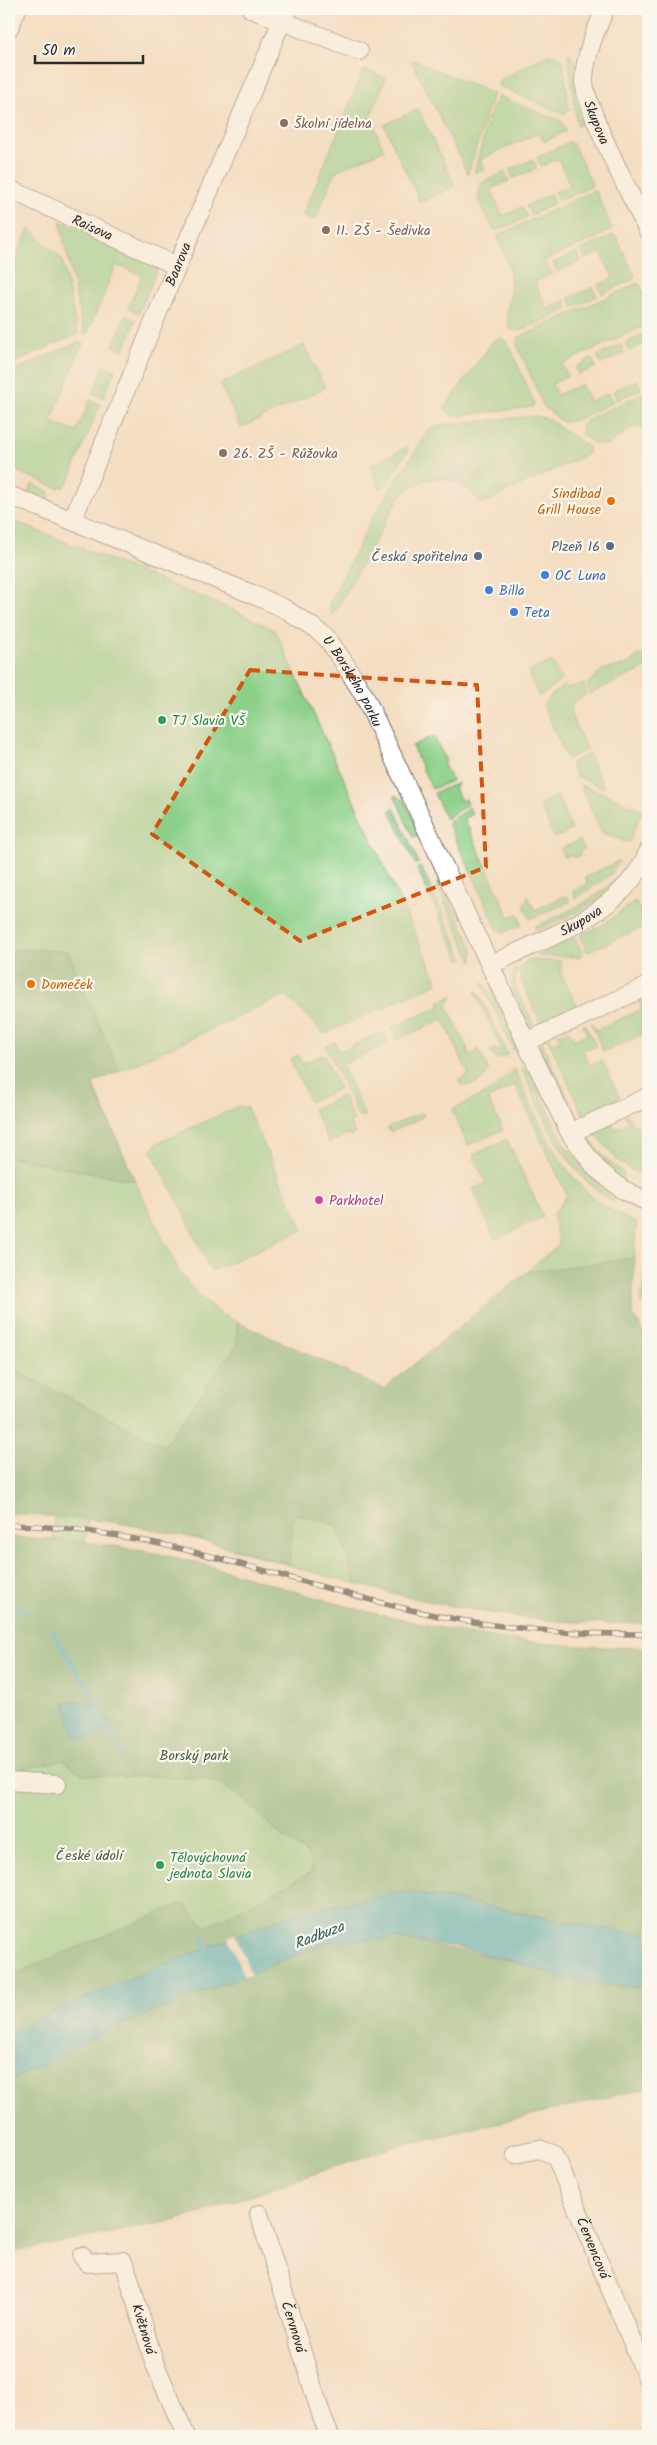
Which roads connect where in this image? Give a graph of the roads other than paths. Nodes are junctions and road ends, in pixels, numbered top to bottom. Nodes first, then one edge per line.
1 (17, 9) edge
2 (251, 9) edge
3 (605, 9) edge
4 (284, 15) edge
5 (9, 28) edge
6 (359, 51) dead end
7 (9, 189) edge
8 (648, 231) edge
9 (177, 266) junction
10 (9, 495) edge
11 (72, 520) junction
12 (648, 852) edge
13 (491, 965) junction
14 (648, 986) edge
15 (526, 1042) junction
16 (648, 1097) edge
17 (570, 1133) junction
18 (648, 1202) edge
19 (9, 1781) edge
20 (57, 1784) dead end
21 (515, 2154) dead end
22 (260, 2214) dead end
23 (82, 2256) dead end
24 (648, 2380) edge
25 (186, 2436) edge
26 (330, 2436) edge

1 - 5 street
2 - 4 street
3 - 8 street, Skupova
4 - 6 street
4 - 9 street, Baarova
7 - 9 street, Raisova
9 - 11 street, Baarova
10 - 11 street, U Borského parku
11 - 13 street, U Borského parku
12 - 13 street, Skupova
13 - 15 street, U Borského parku
14 - 15 street
15 - 17 street, U Borského parku
16 - 17 street
17 - 18 street, U Borského parku
19 - 20 street
21 - 24 street, Červencová
22 - 26 street, Červnová
23 - 25 street, Květnová

